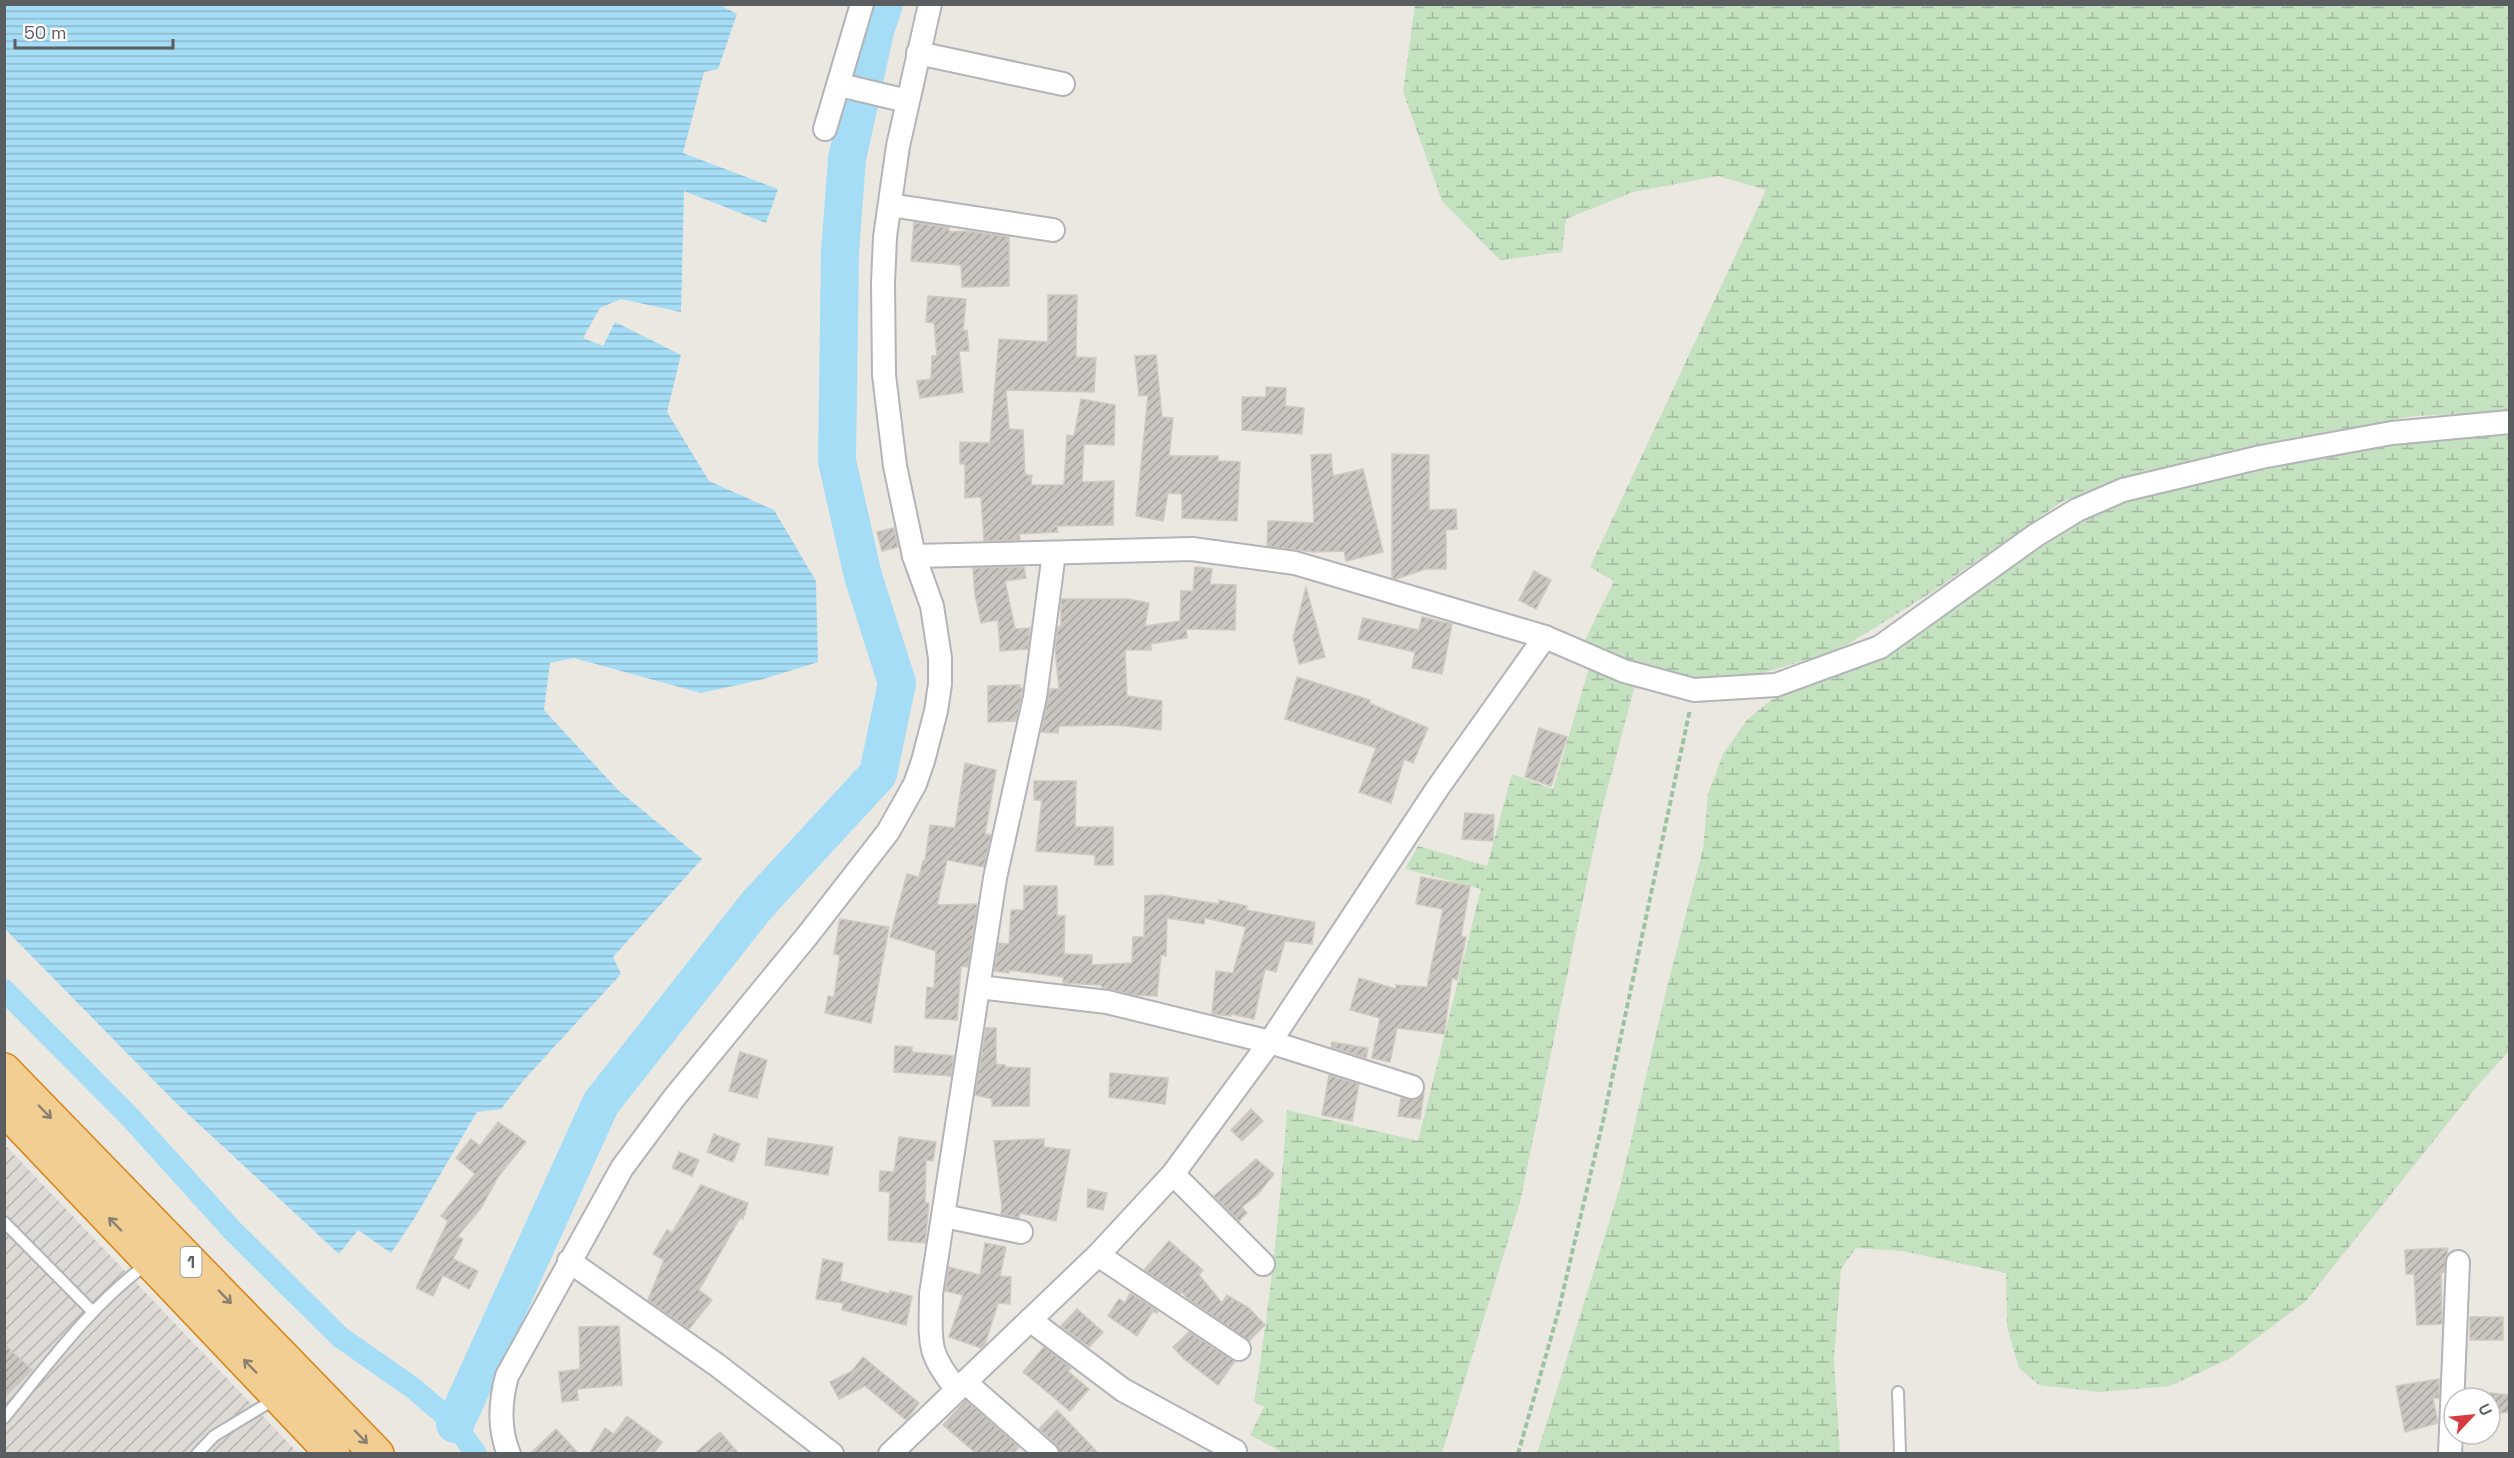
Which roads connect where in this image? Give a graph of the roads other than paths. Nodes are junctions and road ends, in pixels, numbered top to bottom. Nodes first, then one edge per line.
1 (862, 4) edge
2 (930, 4) edge
3 (918, 53) junction
4 (1063, 84) dead end
5 (848, 87) junction
6 (908, 100) junction
7 (825, 129) dead end
8 (890, 205) junction
9 (1053, 230) dead end
10 (2510, 422) edge
11 (1054, 553) junction
12 (914, 556) junction
13 (1545, 637) junction
14 (979, 987) junction
15 (1270, 1042) junction
16 (4, 1070) edge
17 (1412, 1087) dead end
18 (10, 1118) edge
19 (1173, 1174) junction
20 (944, 1216) junction
21 (4, 1222) edge
22 (1021, 1232) dead end
23 (1098, 1255) junction
24 (569, 1261) junction
25 (151, 1262) junction
26 (2458, 1262) dead end
27 (1263, 1264) dead end
28 (92, 1311) junction
29 (1030, 1320) junction
30 (1239, 1349) dead end
31 (961, 1385) junction
32 (1898, 1392) dead end
33 (279, 1397) junction
34 (4, 1418) edge
35 (1235, 1451) dead end
36 (197, 1454) edge
37 (333, 1454) edge
38 (377, 1454) edge
39 (509, 1454) edge
40 (832, 1454) edge
41 (890, 1454) edge
42 (1047, 1454) edge
43 (1900, 1454) edge
44 (2450, 1454) edge

1 - 5 street
2 - 3 street
3 - 4 street
3 - 6 street
5 - 6 street
5 - 7 street
6 - 8 street
8 - 9 street
8 - 12 street
10 - 13 street
11 - 12 street
11 - 13 street
11 - 14 street
12 - 24 street
13 - 15 street
14 - 15 street
14 - 20 street
15 - 17 street
15 - 19 street
16 -> 38 highway, 1
25 -> 18 highway, 1
19 - 23 street
19 - 27 street
20 - 22 street
20 - 31 street
21 - 28 lane
23 - 29 street
23 - 30 street
24 - 39 street
24 - 40 street
25 - 28 lane
33 -> 25 highway, 1
26 - 44 street
28 - 34 lane
29 - 31 street
29 - 35 street
31 - 41 street
31 - 42 street
32 - 43 lane
33 - 36 lane
33 - 37 highway, 1

